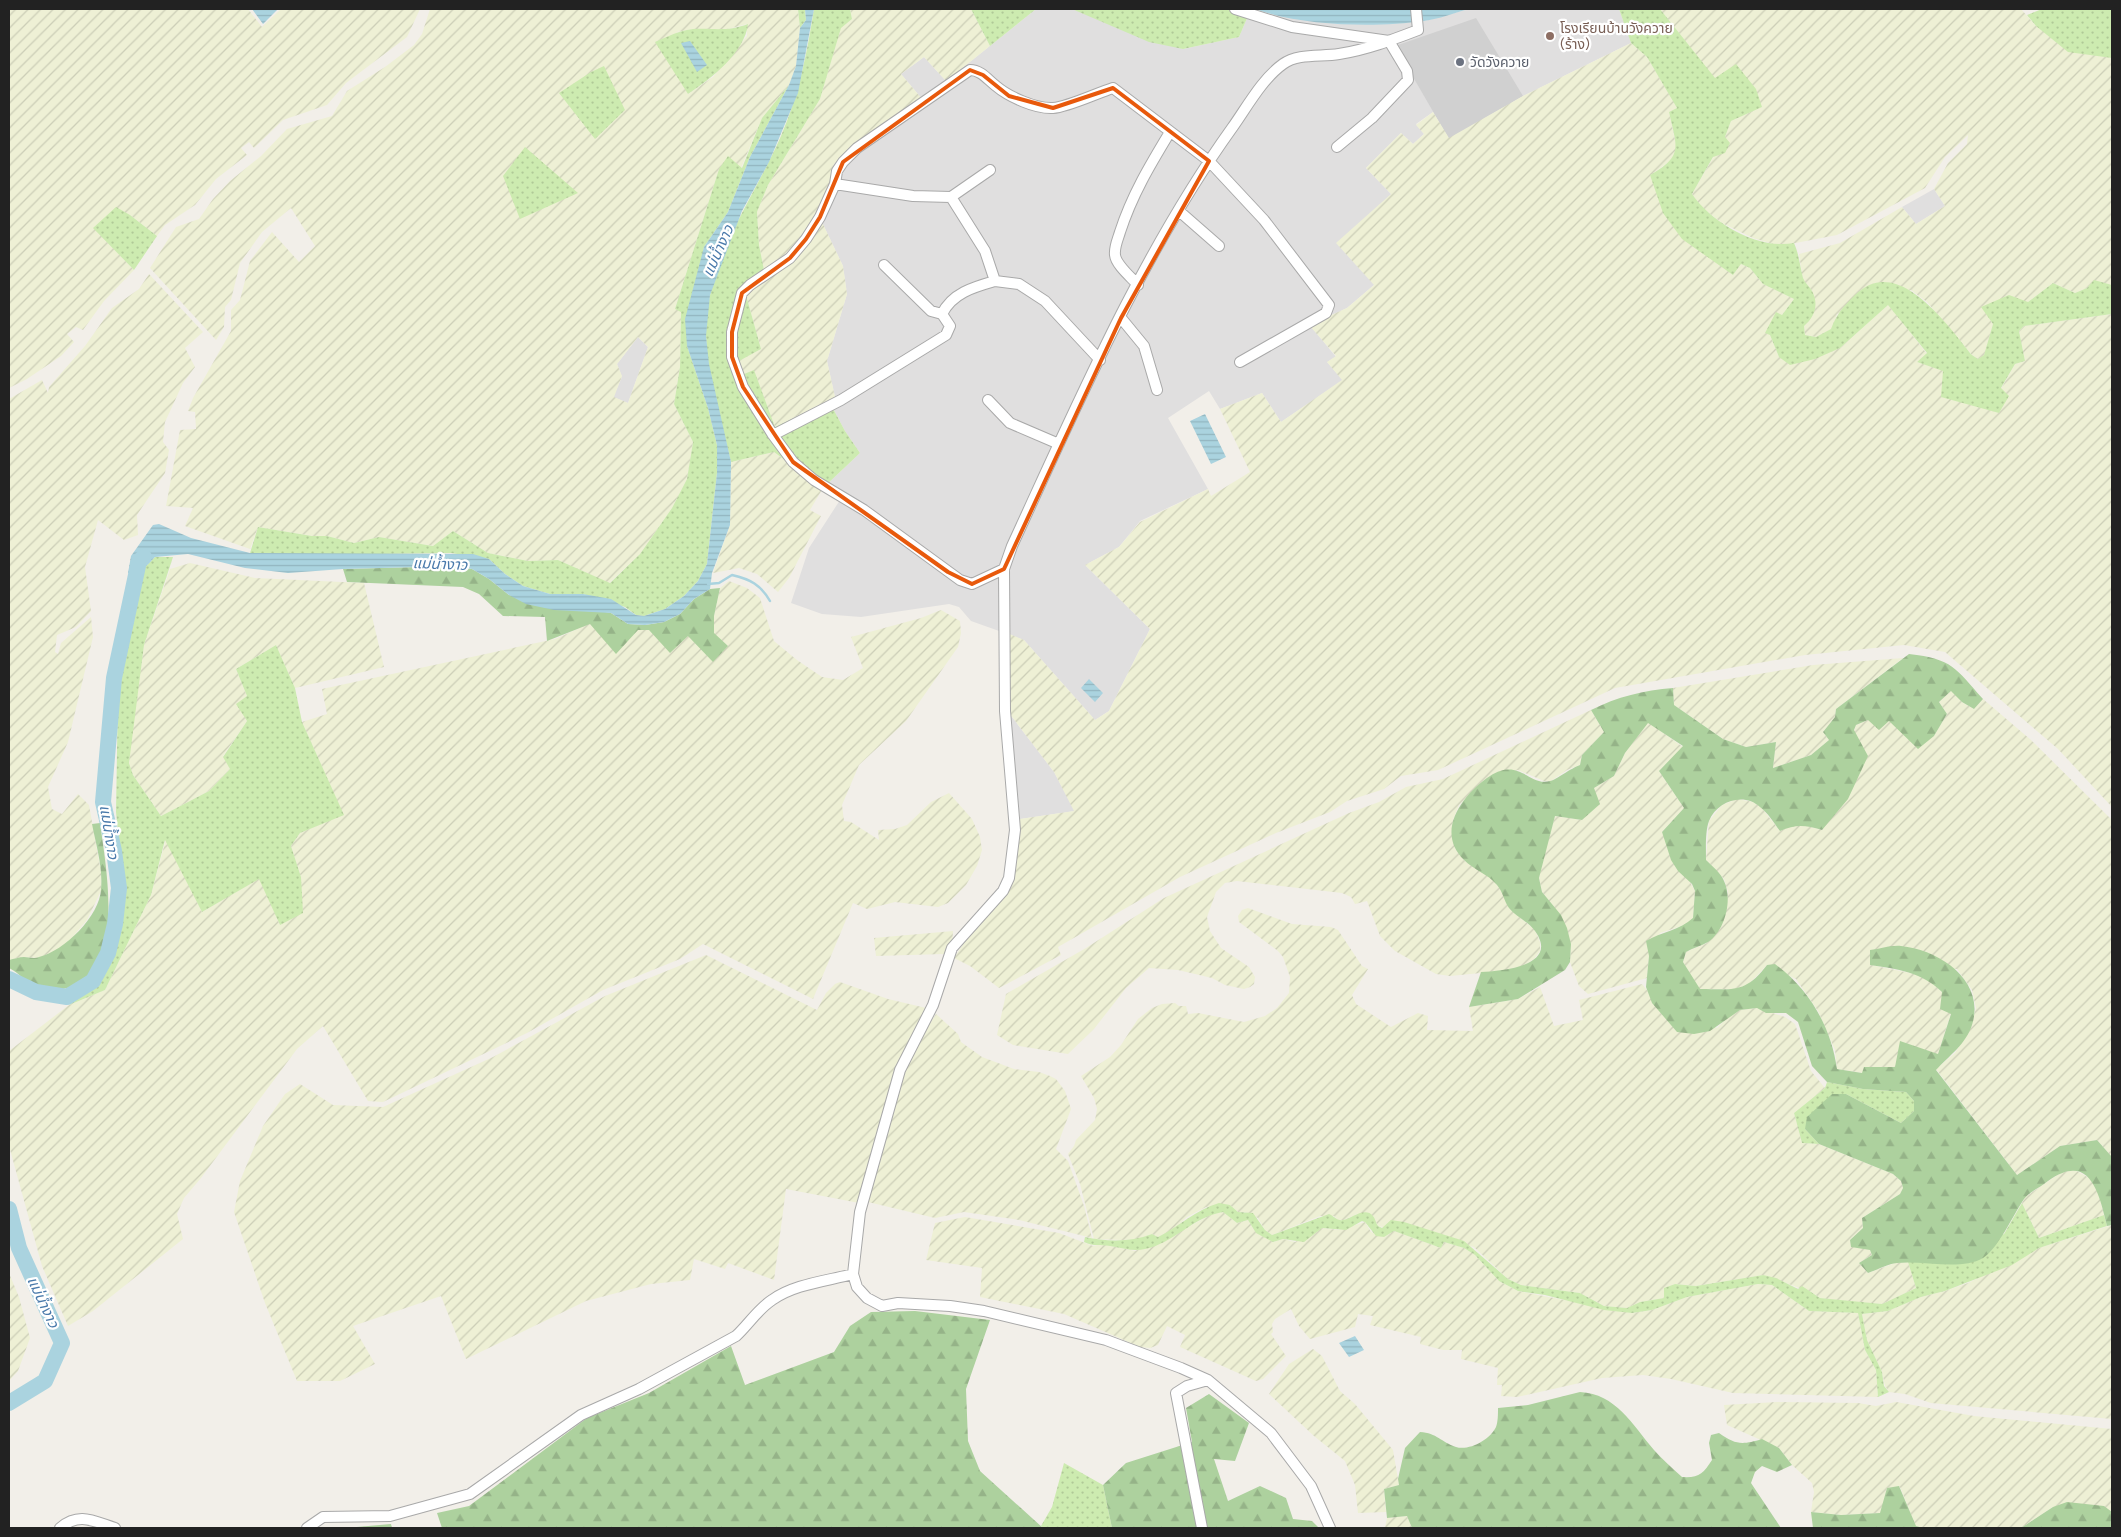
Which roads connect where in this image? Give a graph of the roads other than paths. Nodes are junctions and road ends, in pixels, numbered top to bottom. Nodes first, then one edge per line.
1 (1235, 9) edge
2 (1416, 9) edge
3 (1389, 42) junction
4 (1170, 132) junction
5 (1336, 147) dead end
6 (1209, 161) junction
7 (990, 170) dead end
8 (835, 184) junction
9 (950, 197) junction
10 (1179, 211) junction
11 (1220, 246) dead end
12 (884, 265) dead end
13 (995, 282) junction
14 (1138, 285) junction
15 (942, 314) junction
16 (1121, 318) junction
17 (1100, 360) junction
18 (1240, 362) dead end
19 (1157, 390) dead end
20 (988, 400) dead end
21 (773, 435) junction
22 (1059, 444) junction
23 (1004, 568) junction
24 (853, 1274) junction
25 (1208, 1380) junction
26 (60, 1528) edge
27 (115, 1528) edge
28 (307, 1528) edge
29 (1202, 1528) edge
30 (1330, 1528) edge

1 - 3 street
2 - 3 street
3 - 5 street
3 - 6 street
4 - 6 street
4 - 8 street
4 - 14 street
6 - 10 street
6 - 18 street
7 - 9 street
8 - 9 street
8 - 21 street
9 - 13 street
10 - 11 street
10 - 14 street
12 - 15 street
13 - 15 street
13 - 17 street
14 - 16 street
15 - 21 street
16 - 17 street
16 - 19 street
17 - 22 street
20 - 22 street
21 - 23 street
22 - 23 street
23 - 24 street
24 - 25 street
24 - 28 street
25 - 29 street
25 - 30 street
26 - 27 street

